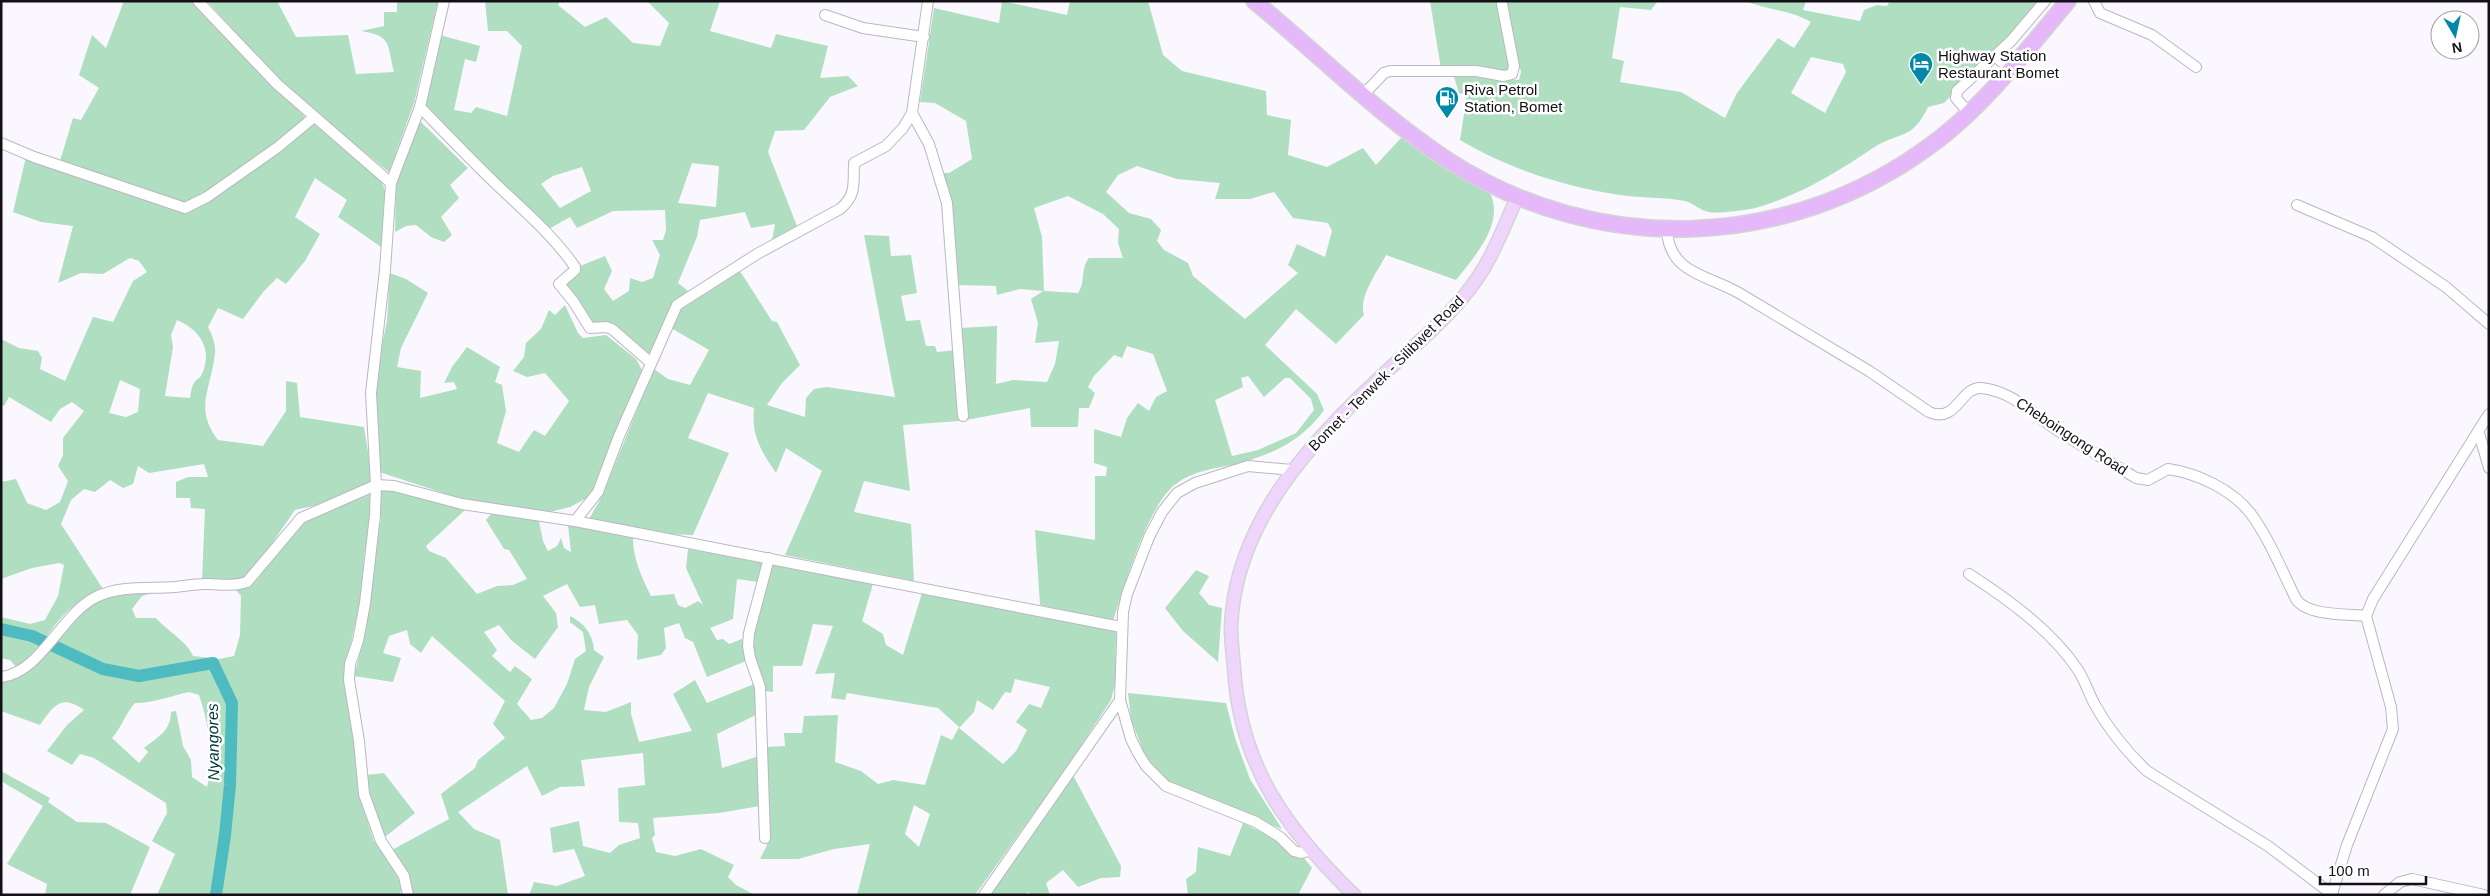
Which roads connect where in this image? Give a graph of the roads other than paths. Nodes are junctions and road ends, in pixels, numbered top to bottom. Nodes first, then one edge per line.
1 (198, 1) edge
2 (444, 1) edge
3 (928, 1) edge
4 (1254, 1) edge
5 (2045, 1) edge
6 (2068, 1) edge
7 (2094, 1) edge
8 (1502, 4) dead end
9 (825, 15) dead end
10 (924, 37) junction
11 (1995, 56) junction
12 (2196, 67) dead end
13 (2010, 69) junction
14 (1363, 95) junction
15 (420, 107) junction
16 (1968, 112) junction
17 (912, 113) junction
18 (314, 117) junction
19 (1, 143) edge
20 (390, 183) junction
21 (1517, 198) junction
22 (2298, 205) dead end
23 (1667, 231) junction
24 (2489, 324) edge
25 (651, 363) junction
26 (2489, 414) edge
27 (963, 416) dead end
28 (2479, 433) junction
29 (2489, 468) edge
30 (1292, 470) junction
31 (376, 485) junction
32 (575, 521) junction
33 (769, 558) junction
34 (1969, 574) dead end
35 (2366, 616) junction
36 (1122, 627) junction
37 (1, 677) edge
38 (1120, 700) junction
39 (765, 838) dead end
40 (1311, 850) junction
41 (2333, 894) edge
42 (408, 895) edge
43 (984, 895) edge
44 (1354, 895) edge
45 (2384, 895) edge
46 (2484, 895) edge

1 - 18 street
2 - 15 street
3 - 10 street
4 - 14 highway
5 - 11 street
6 - 13 highway
7 - 12 street
8 - 14 street
9 - 10 street
10 - 17 street
11 - 13 street
11 - 16 street
13 - 16 highway
14 - 21 highway
15 - 20 street
15 - 25 street
16 - 23 highway
17 - 25 street
17 - 27 street
18 - 19 street
18 - 20 street
20 - 31 street
21 - 23 highway
21 - 30 main road, Bomet - Tenwek - Silibwet Road
22 - 24 street
23 - 35 street, Cheboingong Road
25 - 32 street
26 - 28 street
28 - 29 street
28 - 35 street
30 - 36 street
30 - 40 main road, Bomet - Tenwek - Silibwet Road
31 - 32 street
31 - 37 street
31 - 42 street
32 - 33 street
33 - 36 street
33 - 39 street
34 - 41 street
35 - 41 street
36 - 38 street
38 - 40 street
38 - 43 street
40 - 44 main road, Bomet - Tenwek - Silibwet Road
45 - 46 street

